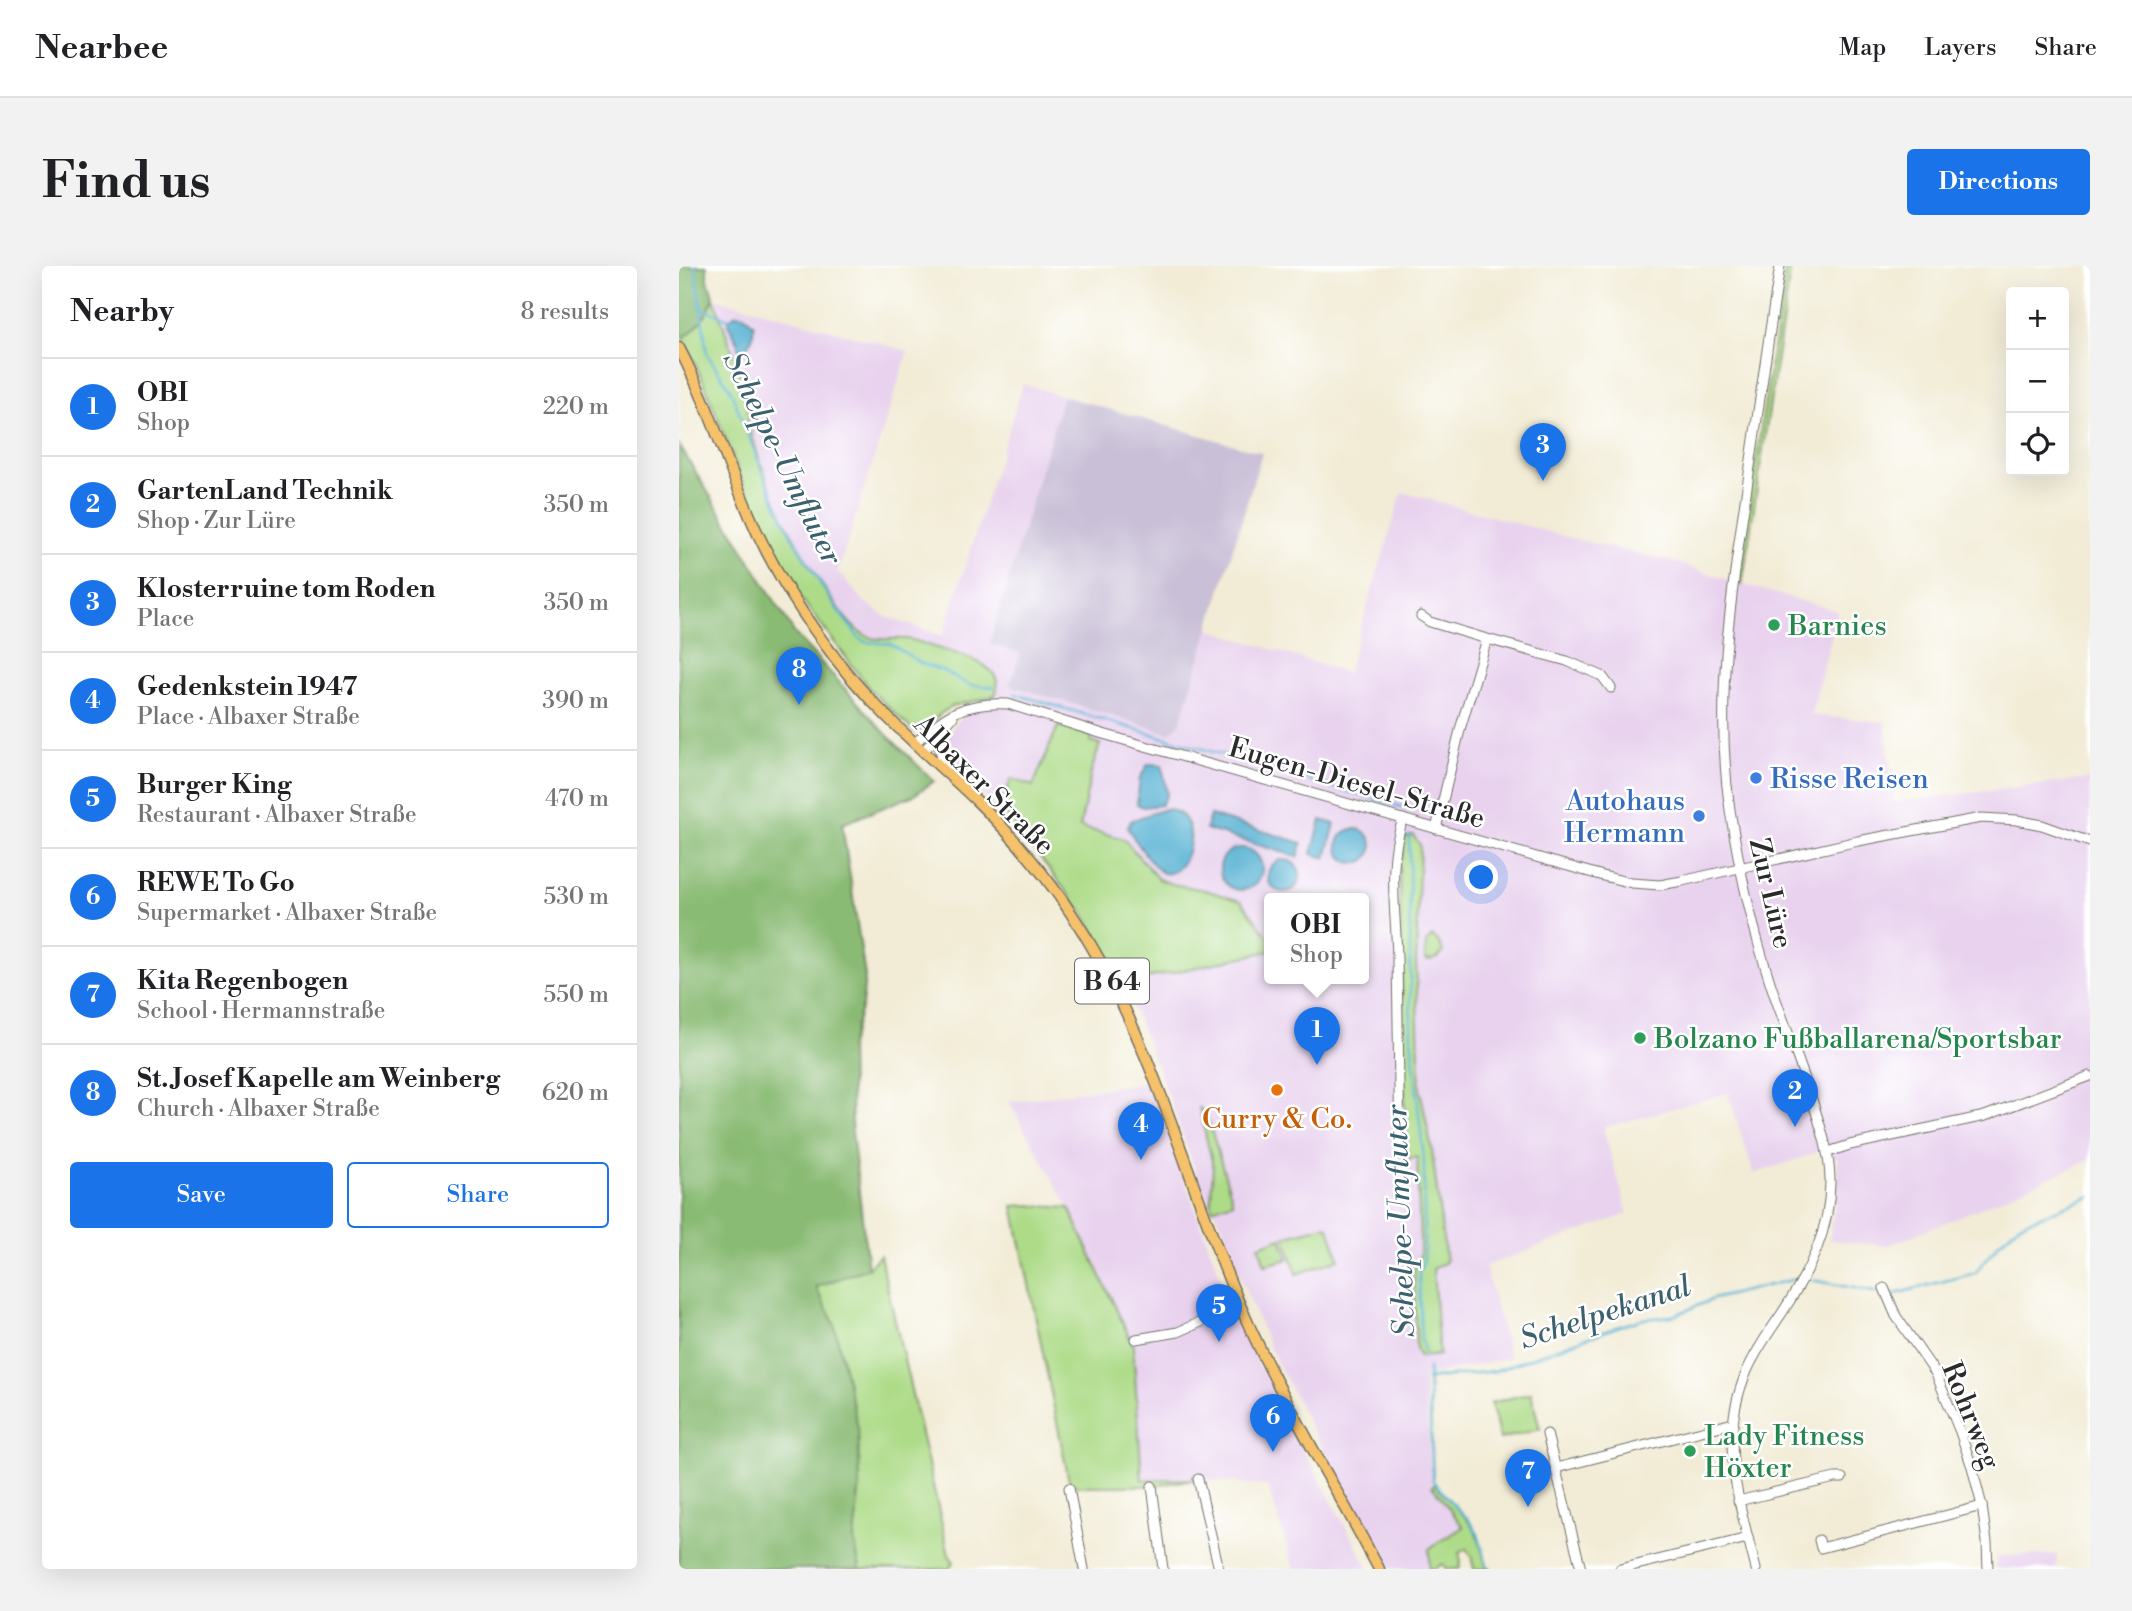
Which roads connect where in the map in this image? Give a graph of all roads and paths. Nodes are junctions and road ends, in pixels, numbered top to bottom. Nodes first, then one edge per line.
1 (1780, 266) edge
2 (679, 348) edge
3 (1421, 616) dead end
4 (1487, 639) junction
5 (1611, 688) dead end
6 (963, 709) junction
7 (941, 732) junction
8 (919, 748) junction
9 (948, 774) junction
10 (1403, 819) junction
11 (1436, 829) junction
12 (2090, 842) edge
13 (1741, 869) junction
14 (2090, 1076) edge
15 (1400, 1152) dead end
16 (1828, 1152) junction
17 (1884, 1288) dead end
18 (1240, 1305) junction
19 (1136, 1339) dead end
20 (1733, 1423) junction
21 (1547, 1434) dead end
22 (1556, 1468) junction
23 (1842, 1478) dead end
24 (1198, 1479) dead end
25 (1152, 1486) dead end
26 (1069, 1488) dead end
27 (1738, 1501) junction
28 (1982, 1506) junction
29 (1748, 1538) junction
30 (1819, 1540) dead end
31 (1084, 1569) edge
32 (1163, 1569) edge
33 (1219, 1569) edge
34 (1379, 1569) edge
35 (1581, 1569) edge
36 (1619, 1569) edge
37 (1755, 1569) edge
38 (1988, 1569) edge

1 - 13 street, Zur Lüre
2 - 8 main road, Albaxer Straße / B 64
3 - 4 street
4 - 5 street
4 - 11 street
6 - 7 street
6 - 8 street, Eugen-Diesel-Straße
6 - 10 street, Eugen-Diesel-Straße
7 - 8 street
7 - 9 street
8 - 9 main road, Albaxer Straße / B 64
9 - 18 main road, Albaxer Straße / B 64
10 - 11 street, Eugen-Diesel-Straße
10 - 15 street
11 - 13 street, Eugen-Diesel-Straße
12 - 13 street, Eugen-Diesel-Straße
13 - 16 street, Zur Lüre
14 - 16 street
16 - 20 street, Zur Lüre
17 - 28 street, Rohrweg
18 - 19 street
18 - 34 main road, Albaxer Straße / B 64
20 - 22 street
20 - 27 street, Zur Lüre
21 - 22 street
22 - 35 street
23 - 27 street
24 - 33 street
25 - 32 street
26 - 31 street
27 - 29 street, Zur Lüre
28 - 30 street
28 - 38 street, Rohrweg
29 - 36 street
29 - 37 street, Zur Lüre

